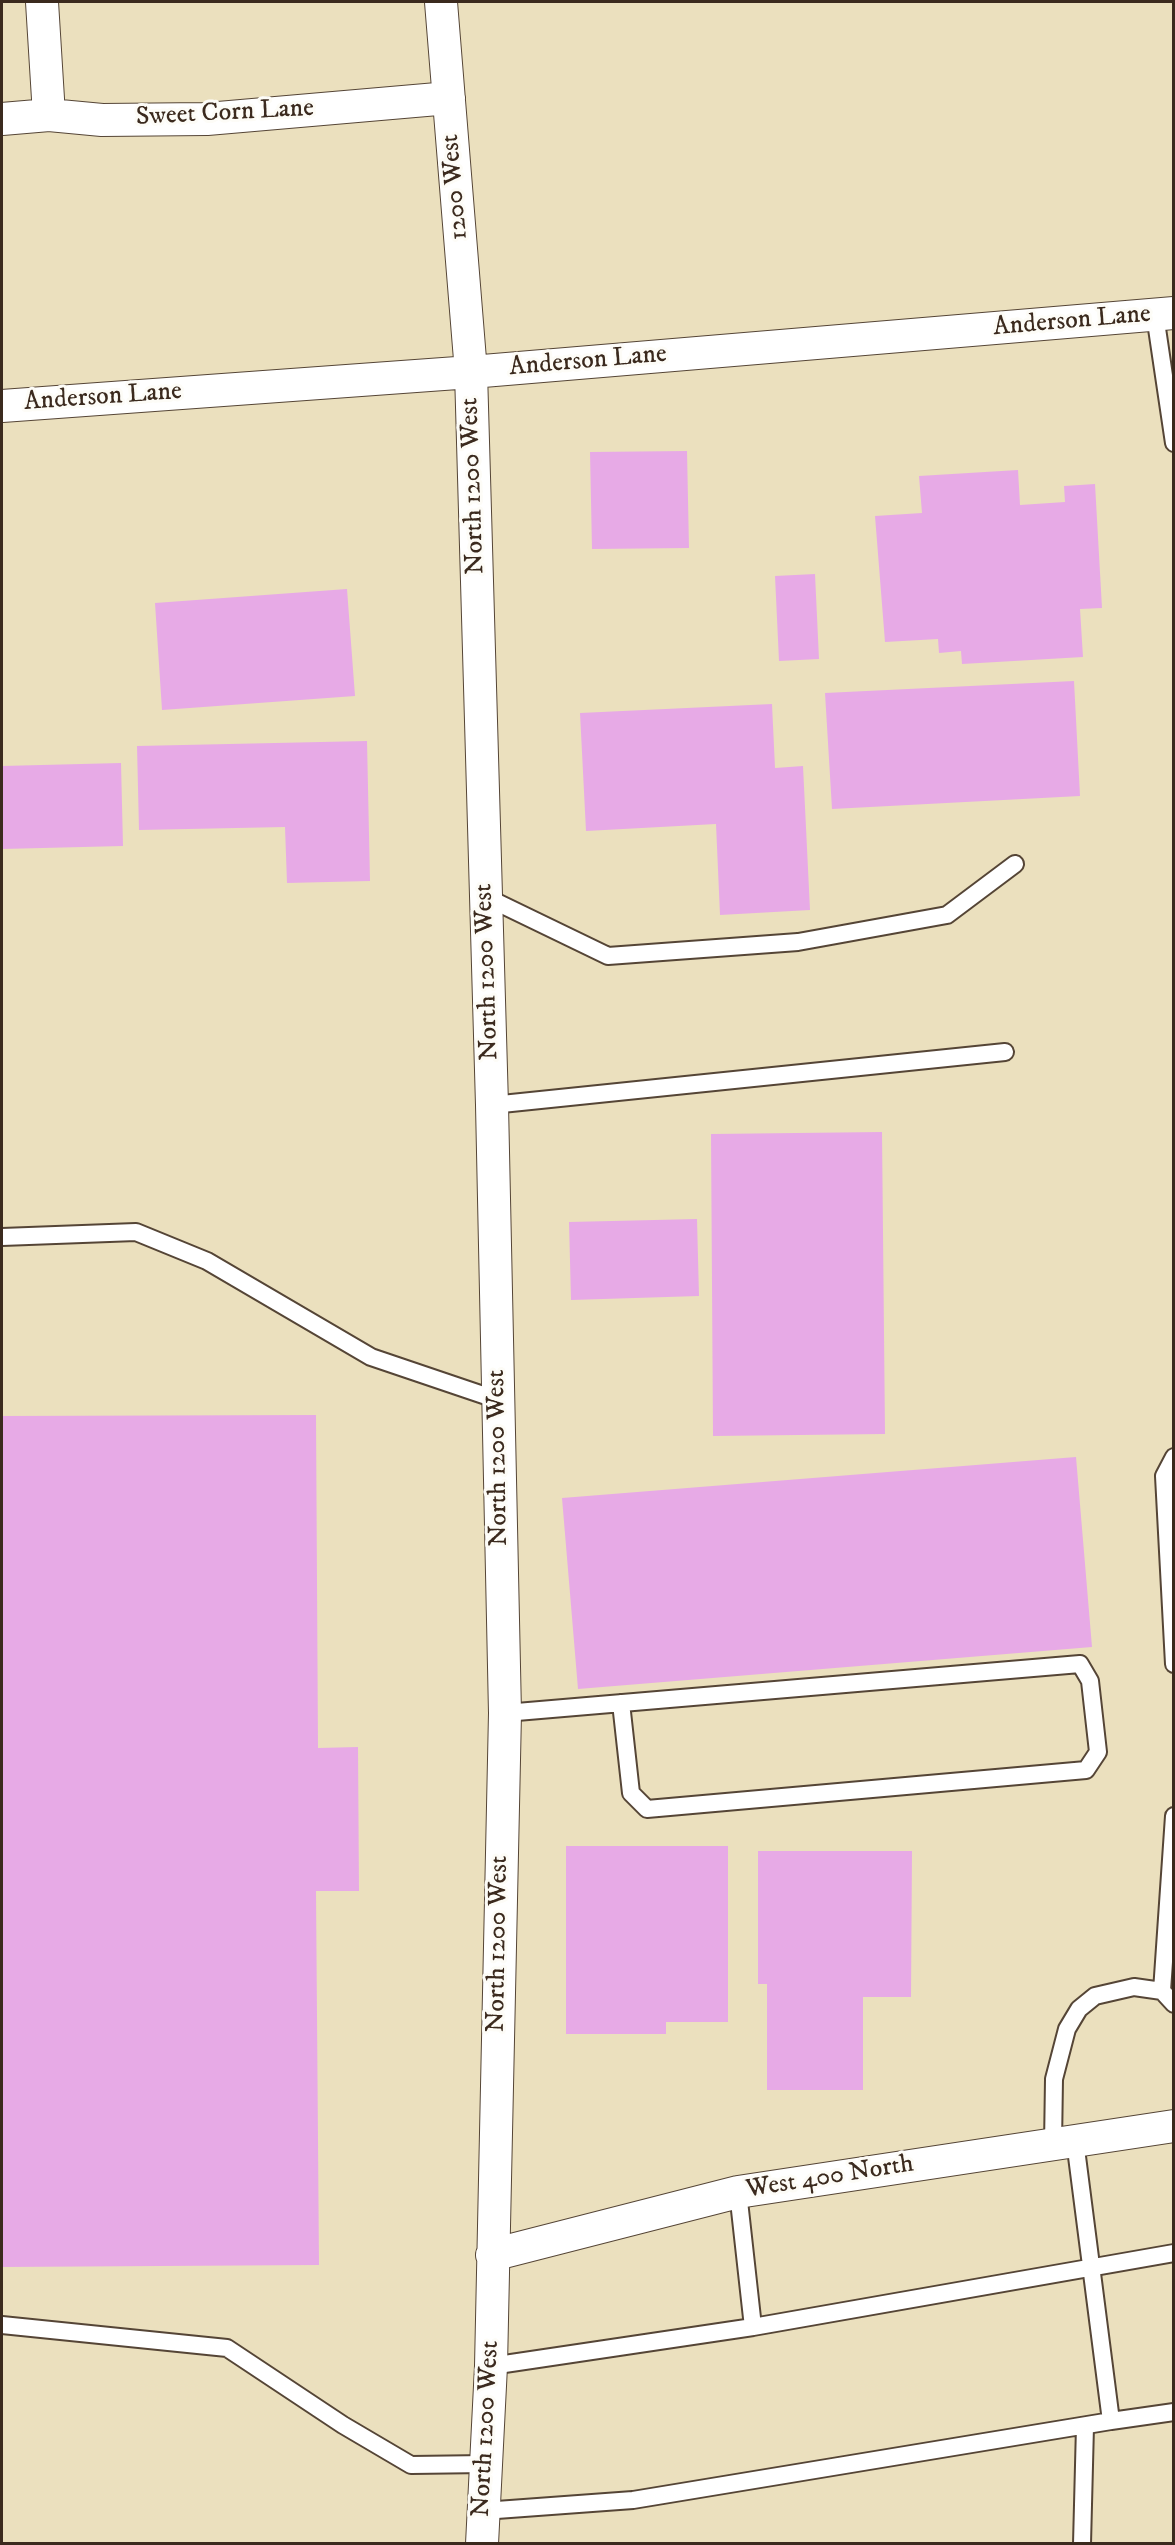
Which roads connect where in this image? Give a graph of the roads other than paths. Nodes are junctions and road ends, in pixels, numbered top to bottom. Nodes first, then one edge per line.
1 (42, 2) edge
2 (441, 2) edge
3 (449, 98) junction
4 (50, 115) junction
5 (2, 119) edge
6 (1164, 314) edge
7 (471, 372) junction
8 (2, 406) edge
9 (1173, 443) edge
10 (1016, 864) dead end
11 (486, 897) junction
12 (1005, 1052) dead end
13 (492, 1105) junction
14 (2, 1237) edge
15 (498, 1400) junction
16 (1173, 1457) edge
17 (1173, 1664) edge
18 (621, 1703) junction
19 (505, 1713) junction
20 (1173, 1816) edge
21 (1168, 1998) edge
22 (1173, 2126) edge
23 (1064, 2143) junction
24 (738, 2192) junction
25 (1173, 2253) edge
26 (492, 2255) junction
27 (1091, 2267) junction
28 (2, 2325) edge
29 (753, 2327) junction
30 (491, 2366) junction
31 (1173, 2412) edge
32 (1111, 2421) junction
33 (1085, 2426) junction
34 (486, 2464) junction
35 (483, 2511) junction
36 (482, 2544) edge
37 (1082, 2544) edge

1 - 4 street
2 - 3 street, 1200 West
3 - 4 street, Sweet Corn Lane
3 - 7 street, 1200 West
4 - 5 street, Sweet Corn Lane
6 - 7 street, Anderson Lane
6 - 9 lane
7 - 8 street, Anderson Lane
7 - 11 street, North 1200 West
10 - 11 lane
11 - 13 street, North 1200 West
12 - 13 lane
13 - 15 street, North 1200 West
14 - 15 lane
15 - 19 street, North 1200 West
16 - 17 lane
18 - 18 lane
18 - 19 lane
19 - 26 street, North 1200 West
20 - 21 lane
21 - 23 lane
22 - 23 street, West 400 North
23 - 24 street, West 400 North
23 - 27 lane
24 - 26 street, West 400 North
24 - 29 lane
25 - 27 lane
26 - 30 street, North 1200 West
27 - 29 lane
27 - 32 lane
28 - 34 lane
29 - 30 lane
30 - 34 street, North 1200 West
31 - 32 lane
32 - 33 lane
33 - 35 lane
33 - 37 lane
34 - 35 street, North 1200 West
35 - 36 street, North 1200 West

